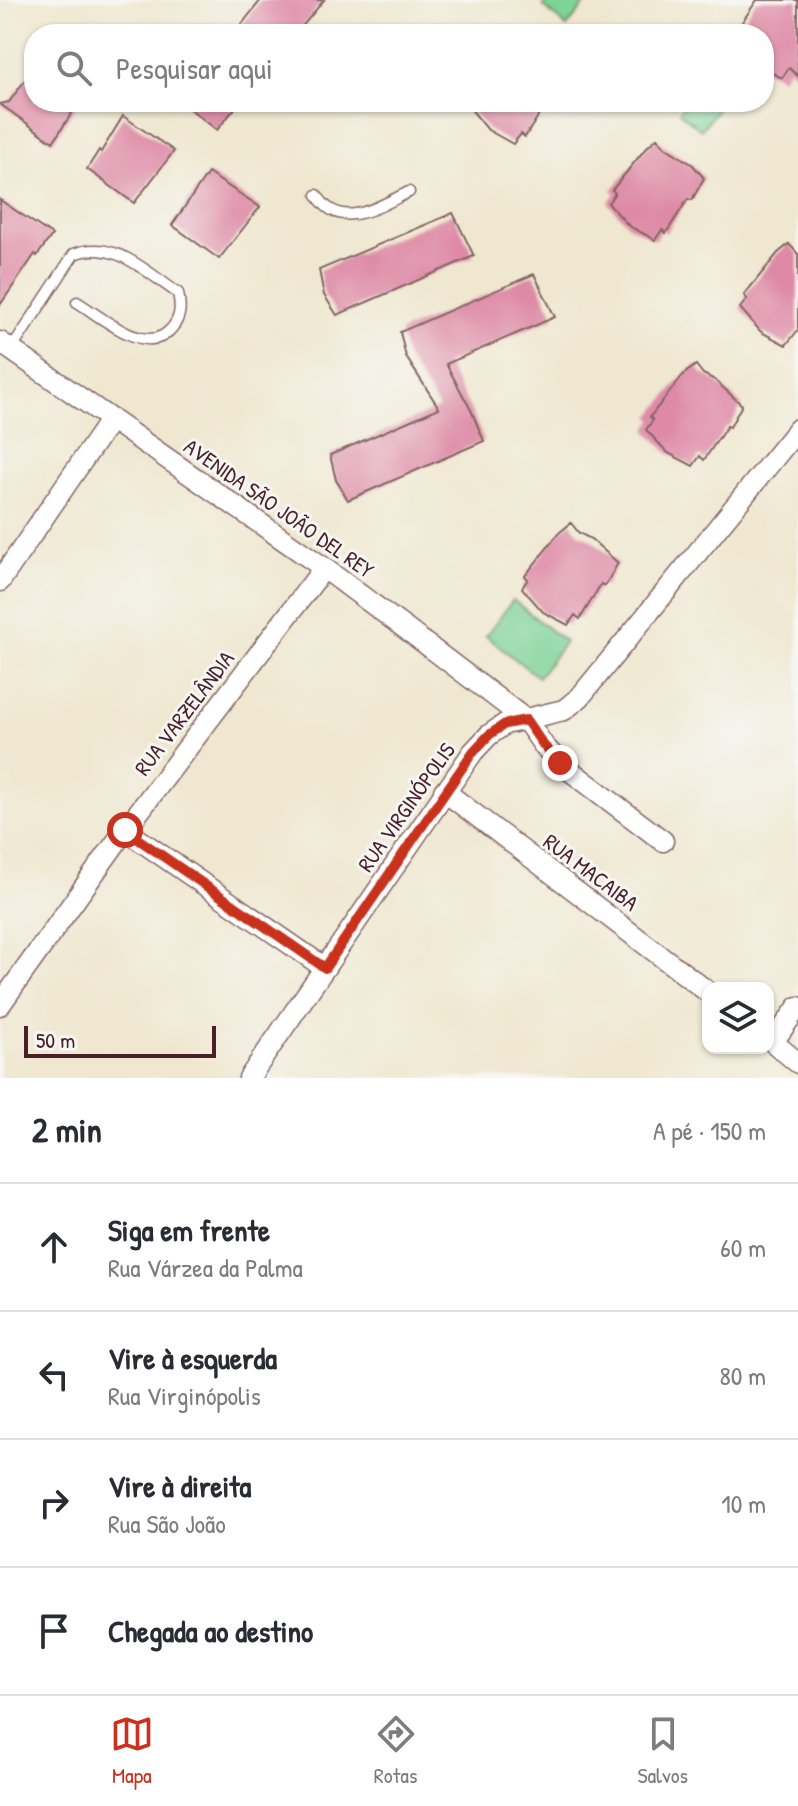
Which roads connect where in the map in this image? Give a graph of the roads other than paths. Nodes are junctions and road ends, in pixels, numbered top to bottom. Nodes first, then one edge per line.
1 (409, 192) dead end
2 (317, 195) dead end
3 (77, 302) dead end
4 (6, 346) edge
5 (111, 419) junction
6 (798, 429) edge
7 (324, 568) junction
8 (0, 581) edge
9 (526, 720) junction
10 (444, 791) junction
11 (125, 830) junction
12 (663, 841) dead end
13 (325, 968) junction
14 (8, 978) edge
15 (702, 987) edge
16 (0, 1005) edge
17 (798, 1007) edge
18 (774, 1035) edge
19 (774, 1043) edge
20 (798, 1063) edge
21 (249, 1078) edge

1 - 2 lane
3 - 4 lane
4 - 5 street, AVENIDA SÃO JOÃO DEL REY
5 - 7 street, AVENIDA SÃO JOÃO DEL REY
5 - 8 street
6 - 9 street, RUA VIRGINÓPOLIS
7 - 9 street, AVENIDA SÃO JOÃO DEL REY
7 - 11 street, RUA VARZELÂNDIA
9 - 10 street, RUA VIRGINÓPOLIS
9 - 12 street, AVENIDA SÃO JOÃO DEL REY
10 - 13 street, RUA VIRGINÓPOLIS
10 - 15 street, RUA MACAIBA
11 - 13 street
11 - 14 street, RUA VARZELÂNDIA
13 - 21 street, RUA VIRGINÓPOLIS
14 - 16 street, RUA VARZELÂNDIA
17 - 18 street
19 - 20 street

